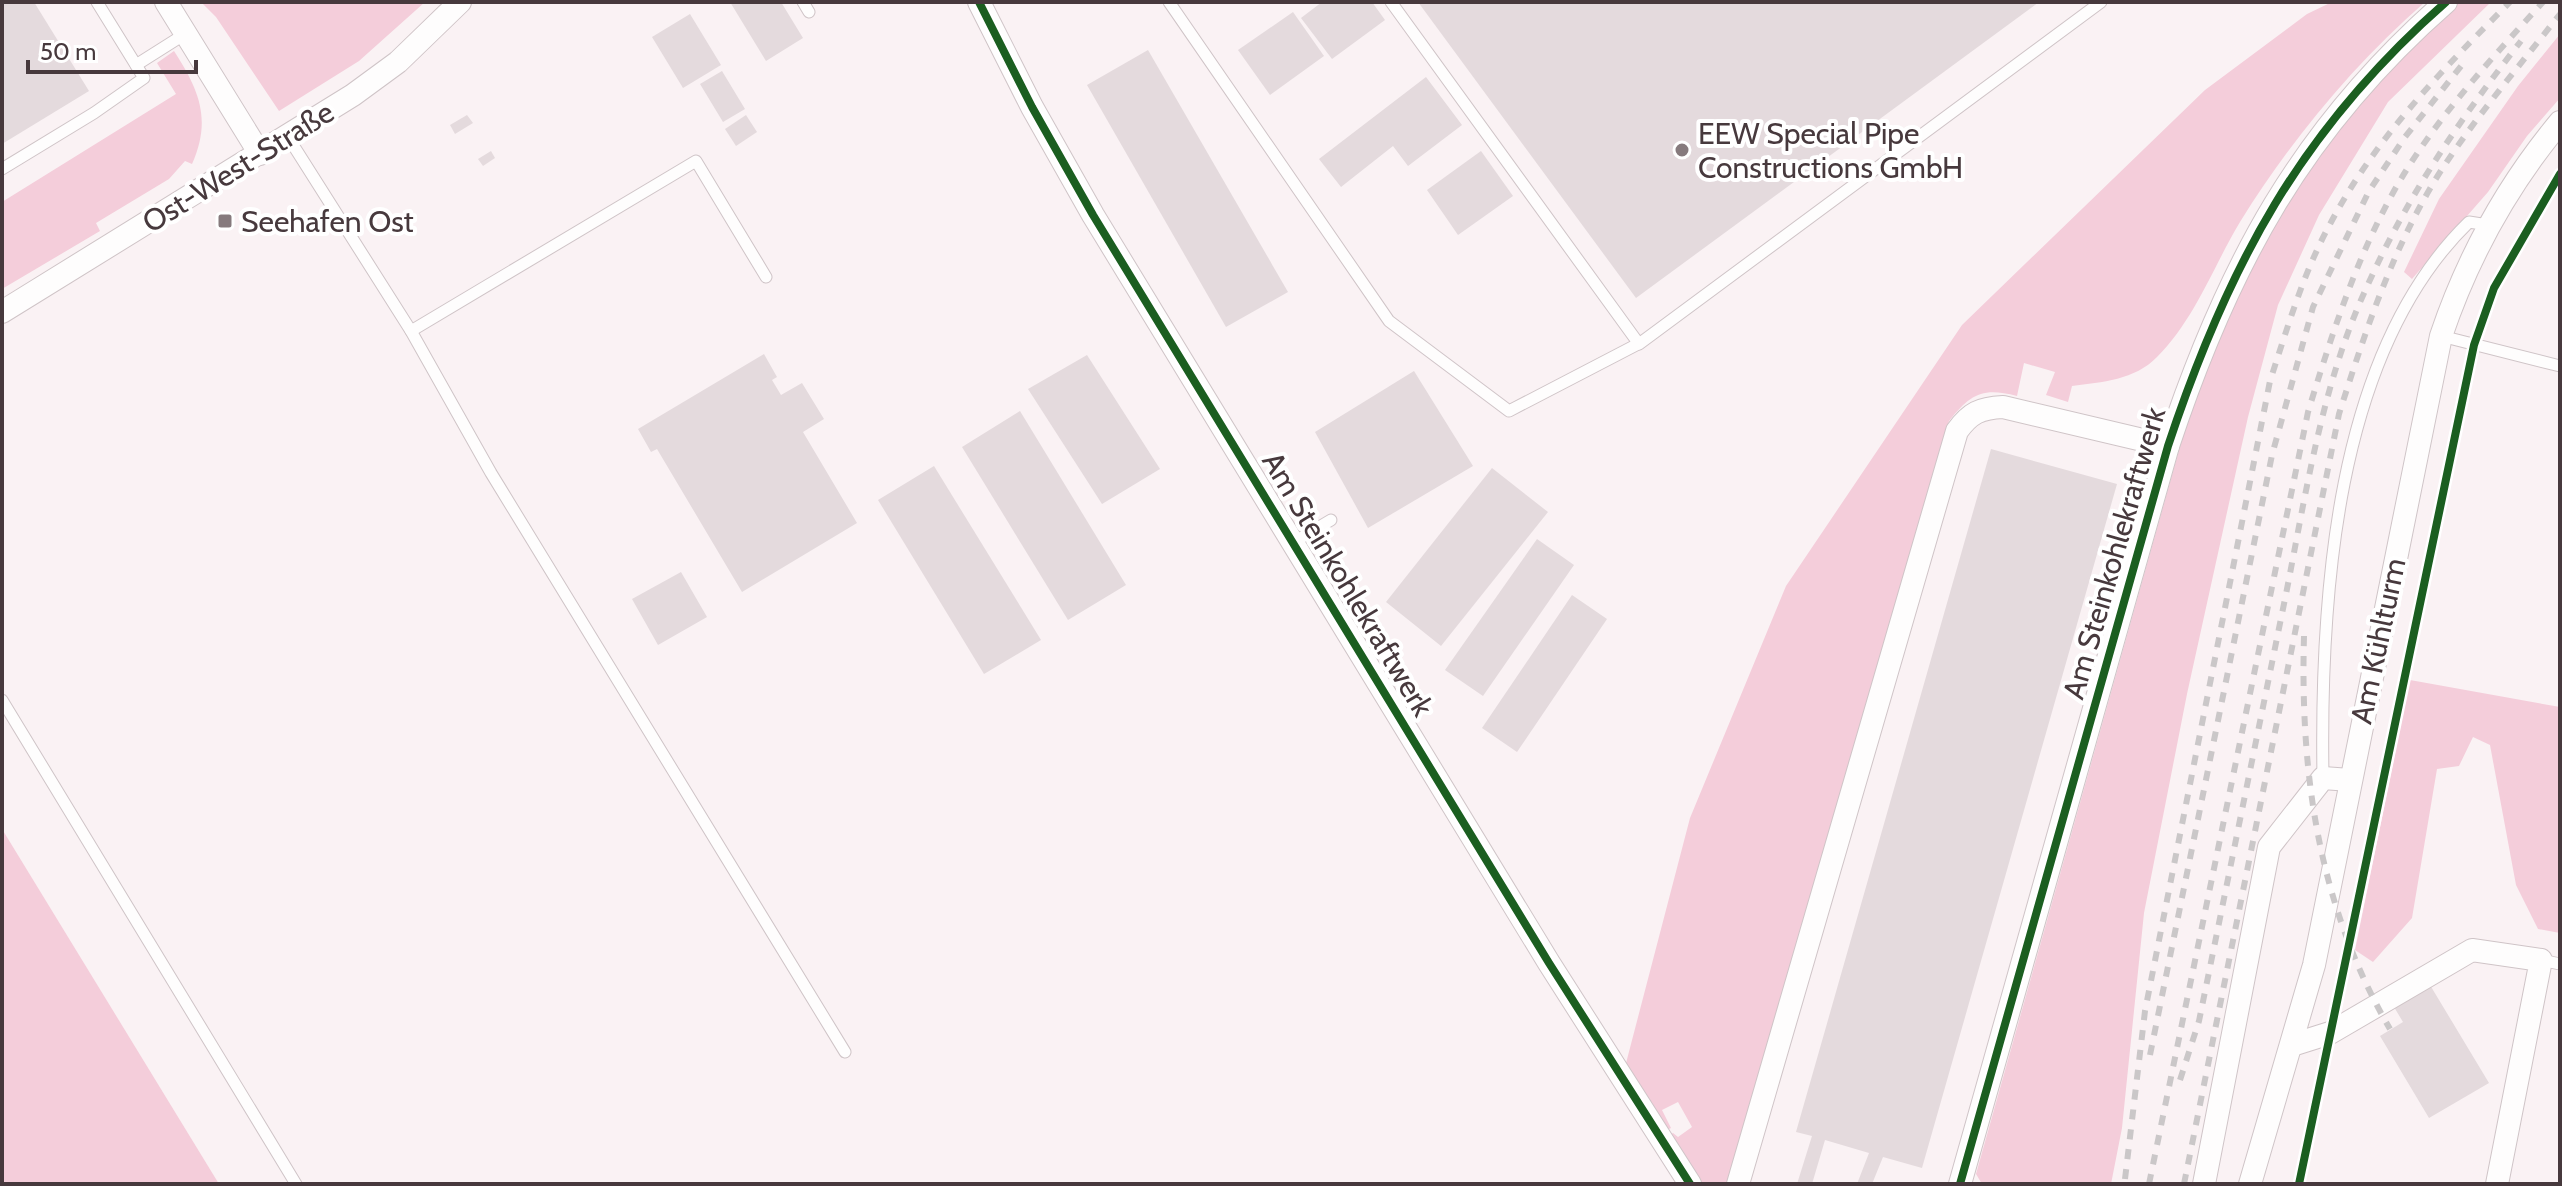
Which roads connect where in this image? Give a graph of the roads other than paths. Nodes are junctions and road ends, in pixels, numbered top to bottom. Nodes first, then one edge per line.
1 (97, 2) edge
2 (166, 2) edge
3 (460, 2) edge
4 (1169, 2) edge
5 (1391, 2) edge
6 (2101, 2) edge
7 (2446, 2) edge
8 (985, 5) edge
9 (185, 34) junction
10 (136, 65) junction
11 (2560, 122) edge
12 (288, 137) junction
13 (260, 154) junction
14 (2, 169) edge
15 (2488, 225) junction
16 (766, 277) dead end
17 (2, 312) edge
18 (411, 331) junction
19 (2441, 336) junction
20 (1638, 344) junction
21 (2560, 366) edge
22 (2168, 446) junction
23 (1331, 520) dead end
24 (1294, 542) junction
25 (2, 700) edge
26 (2323, 778) junction
27 (2350, 780) junction
28 (2550, 962) edge
29 (2292, 1045) junction
30 (845, 1052) dead end
31 (296, 1184) edge
32 (1690, 1184) edge
33 (1738, 1184) edge
34 (1960, 1184) edge
35 (2204, 1184) edge
36 (2250, 1184) edge
37 (2497, 1184) edge

1 - 10 lane
2 - 9 street
3 - 12 street, Ost-West-Straße
4 - 20 lane
5 - 20 lane
6 - 20 lane
7 - 22 street, Am Steinkohlekraftwerk
8 - 24 street, Am Steinkohlekraftwerk
9 - 10 lane
9 - 13 street
10 - 14 lane
11 - 15 street, Am Kühlturm
12 - 13 street, Ost-West-Straße
12 - 18 lane
13 - 17 street, Ost-West-Straße
15 - 19 street, Am Kühlturm
15 - 26 lane
16 - 18 lane
18 - 30 lane
19 - 21 lane
19 - 27 street, Am Kühlturm
22 - 33 street, Am Steinkohlekraftwerk
22 - 34 street, Am Steinkohlekraftwerk
23 - 24 lane
24 - 32 street, Am Steinkohlekraftwerk
25 - 31 lane
26 - 27 street
26 - 35 street
27 - 29 street, Am Kühlturm
28 - 29 street
28 - 37 street
29 - 36 street, Am Kühlturm

